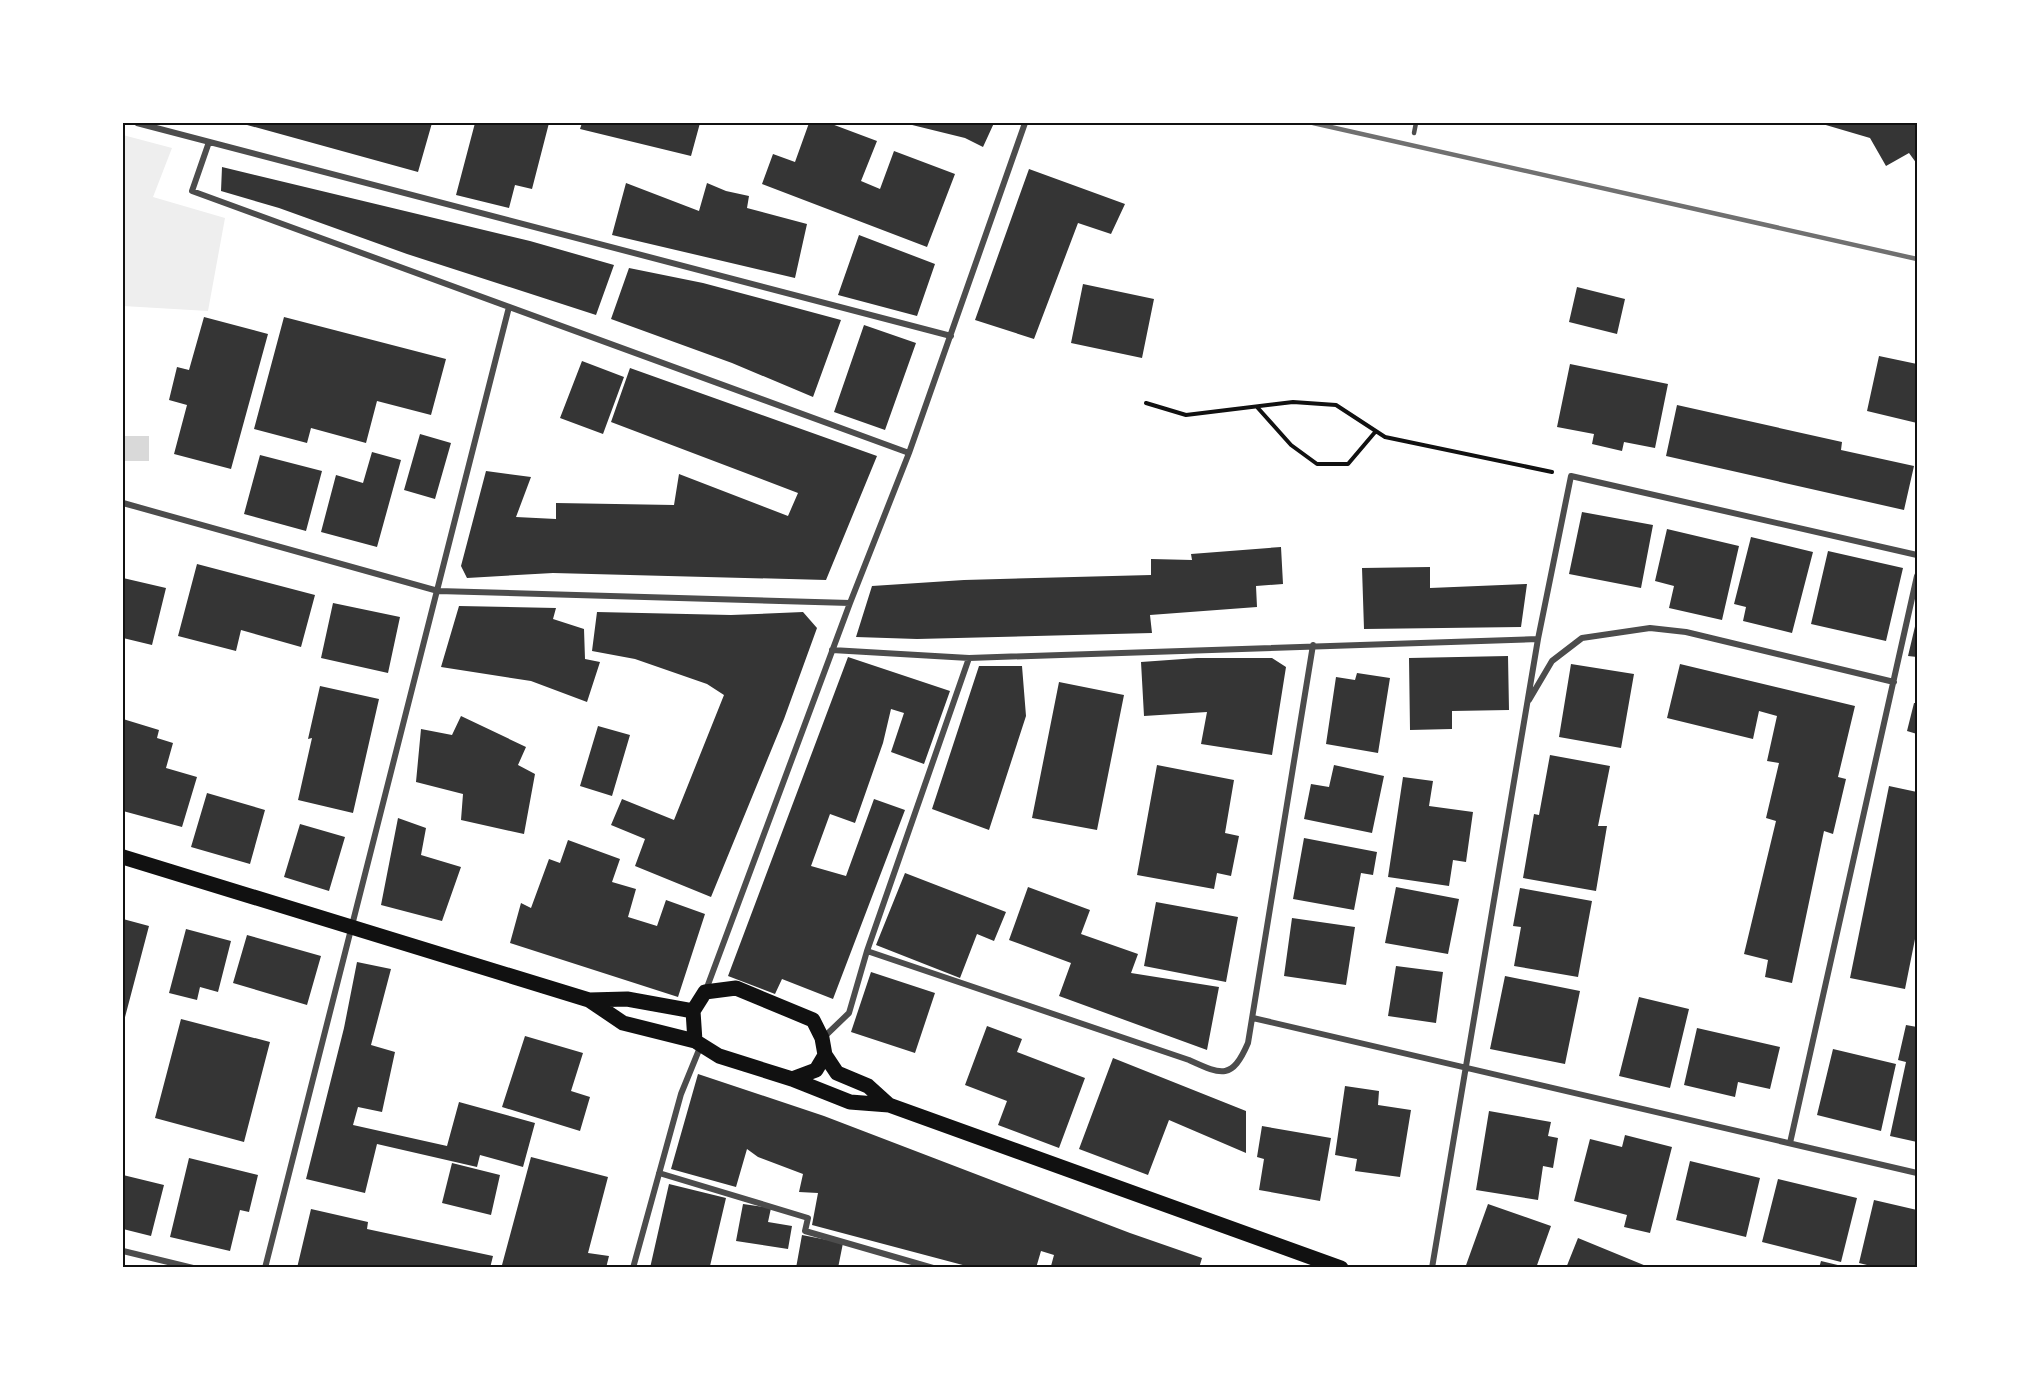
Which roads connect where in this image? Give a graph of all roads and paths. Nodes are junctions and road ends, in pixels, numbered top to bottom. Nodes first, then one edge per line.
1 (137, 123) edge
2 (1025, 123) edge
3 (1416, 123) edge
4 (1414, 133) dead end
5 (209, 142) junction
6 (509, 307) junction
7 (951, 336) junction
8 (1146, 403) dead end
9 (1256, 406) junction
10 (1376, 431) junction
11 (909, 453) junction
12 (1571, 476) junction
13 (123, 504) edge
14 (1917, 555) edge
15 (1917, 576) edge
16 (438, 591) junction
17 (850, 603) junction
18 (1538, 639) junction
19 (1313, 645) junction
20 (832, 650) junction
21 (969, 658) junction
22 (1894, 682) junction
23 (1527, 703) junction
24 (123, 857) edge
25 (351, 927) junction
26 (867, 951) junction
27 (705, 992) junction
28 (589, 1000) junction
29 (693, 1011) junction
30 (1252, 1018) junction
31 (822, 1038) junction
32 (698, 1043) junction
33 (825, 1055) junction
34 (1467, 1068) junction
35 (792, 1080) junction
36 (889, 1105) junction
37 (1790, 1143) junction
38 (659, 1173) junction
39 (1917, 1173) edge
40 (123, 1251) edge
41 (193, 1268) edge
42 (265, 1268) edge
43 (633, 1268) edge
44 (933, 1268) edge
45 (1341, 1268) edge
46 (1432, 1268) edge

1 - 5 street
2 - 7 street
3 - 4 lane
5 - 6 street
5 - 7 street
6 - 11 street
6 - 16 street
7 - 11 street
8 - 9 path
9 - 10 path
9 - 10 path
10 - 12 path
11 - 17 street
12 - 14 street
12 - 18 street
13 - 16 street
15 - 22 street
16 - 17 street
16 - 25 street
17 - 20 street
18 - 19 street
18 - 23 street
19 - 21 street
19 - 30 street
20 - 21 street
20 - 27 street
21 - 26 street
22 - 23 street
22 - 37 street
23 - 34 street
24 - 25 main road
25 - 28 main road
25 - 42 street
26 - 30 street
26 - 31 street
27 - 29 main road
27 - 31 main road
28 - 29 main road
28 - 32 main road
29 - 32 main road
30 - 34 street
31 - 33 main road
32 - 35 main road
32 - 38 street
33 - 35 main road
33 - 36 main road
34 - 37 street
34 - 46 street
35 - 36 main road
36 - 45 main road
37 - 39 street
38 - 43 street
38 - 44 street
40 - 41 street

